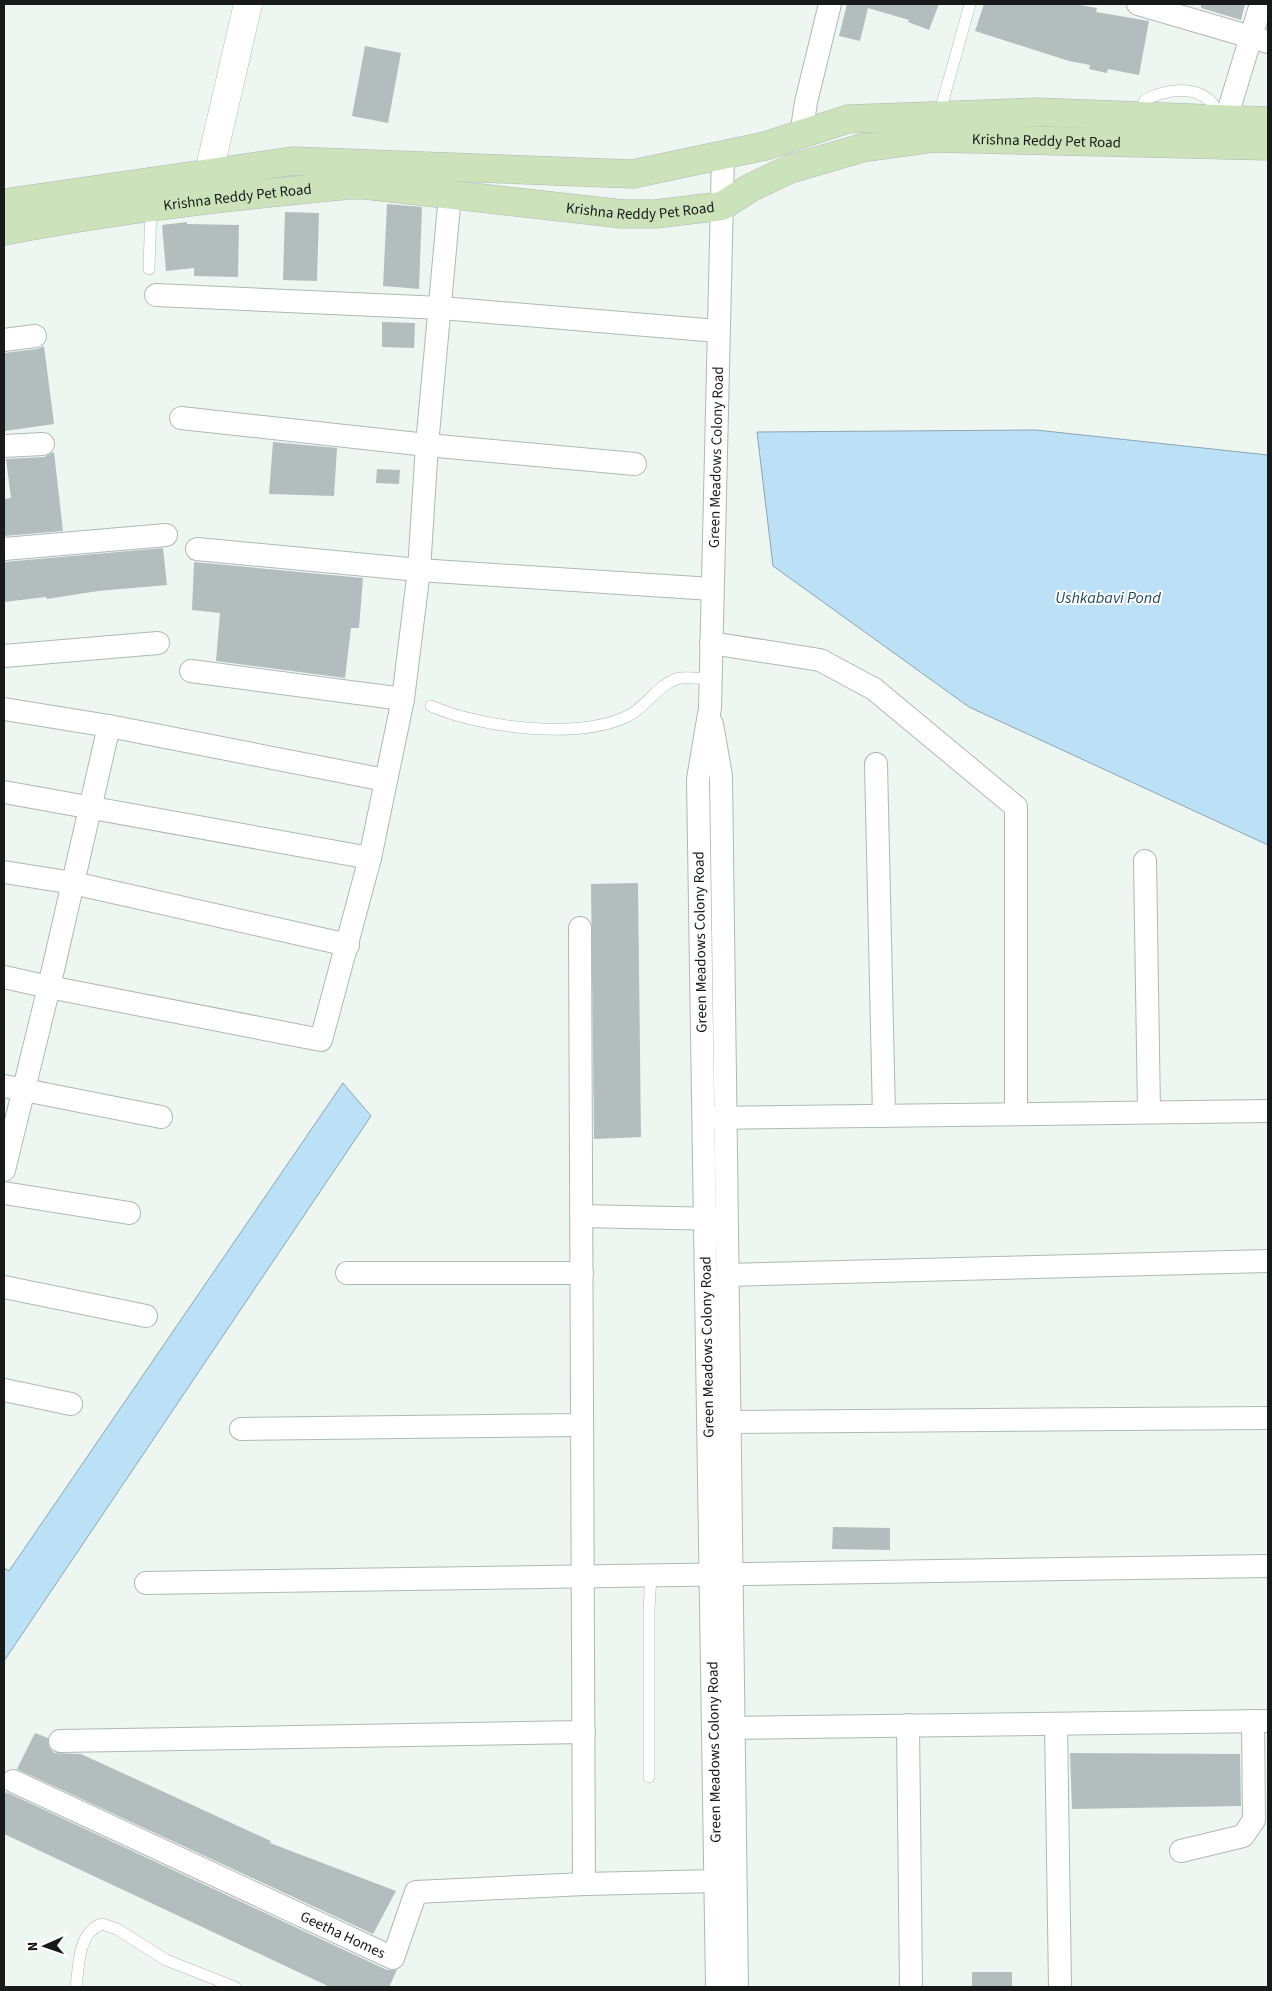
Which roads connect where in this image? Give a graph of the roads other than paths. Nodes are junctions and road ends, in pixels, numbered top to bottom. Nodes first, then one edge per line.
1 (248, 4) edge
2 (830, 4) edge
3 (970, 4) edge
4 (1138, 4) edge
5 (1261, 4) edge
6 (1260, 39) edge
7 (938, 117) junction
8 (1223, 119) junction
9 (1268, 121) edge
10 (801, 135) junction
11 (1268, 146) edge
12 (723, 156) junction
13 (209, 172) junction
14 (623, 174) junction
15 (450, 195) junction
16 (4, 203) edge
17 (722, 206) junction
18 (151, 207) junction
19 (623, 214) junction
20 (4, 231) edge
21 (149, 269) dead end
22 (156, 295) dead end
23 (441, 308) junction
24 (718, 331) junction
25 (35, 336) dead end
26 (4, 340) edge
27 (182, 418) dead end
28 (43, 444) dead end
29 (427, 445) junction
30 (4, 446) edge
31 (635, 464) dead end
32 (166, 536) dead end
33 (4, 549) edge
34 (197, 549) dead end
35 (419, 570) junction
36 (712, 589) junction
37 (711, 642) junction
38 (158, 643) dead end
39 (4, 656) edge
40 (191, 671) dead end
41 (710, 679) junction
42 (403, 698) junction
43 (431, 706) dead end
44 (710, 708) junction
45 (4, 709) edge
46 (109, 726) junction
47 (876, 764) dead end
48 (385, 780) junction
49 (4, 792) edge
50 (91, 808) junction
51 (370, 858) junction
52 (1145, 861) dead end
53 (4, 872) edge
54 (73, 884) junction
55 (580, 928) dead end
56 (348, 945) junction
57 (4, 977) edge
58 (48, 986) junction
59 (13, 1088) edge
60 (1268, 1111) edge
61 (1149, 1112) junction
62 (1016, 1114) junction
63 (884, 1116) junction
64 (162, 1117) dead end
65 (703, 1118) junction
66 (726, 1118) junction
67 (4, 1170) edge
68 (4, 1193) edge
69 (129, 1213) dead end
70 (582, 1216) junction
71 (704, 1218) junction
72 (727, 1219) junction
73 (1268, 1261) edge
74 (582, 1272) junction
75 (347, 1273) dead end
76 (728, 1275) junction
77 (4, 1287) edge
78 (146, 1316) dead end
79 (4, 1390) edge
80 (70, 1404) dead end
81 (1268, 1418) edge
82 (730, 1422) junction
83 (582, 1425) junction
84 (241, 1429) dead end
85 (1268, 1566) edge
86 (721, 1574) junction
87 (583, 1576) junction
88 (651, 1576) junction
89 (146, 1583) dead end
90 (1261, 1721) edge
91 (1056, 1724) junction
92 (908, 1725) junction
93 (723, 1727) junction
94 (584, 1732) junction
95 (60, 1741) dead end
96 (649, 1777) dead end
97 (14, 1781) dead end
98 (1182, 1851) dead end
99 (716, 1881) junction
100 (584, 1884) junction
101 (76, 1987) edge
102 (235, 1987) edge
103 (717, 1987) edge
104 (736, 1987) edge
105 (911, 1987) edge
106 (1060, 1987) edge

1 - 13 street
2 - 10 street
3 - 7 lane
4 - 6 street
5 - 6 street
6 - 8 street
7 - 8 main road, Krishna Reddy Pet Road
7 - 10 main road, Krishna Reddy Pet Road
8 - 9 main road, Krishna Reddy Pet Road
10 - 12 main road, Krishna Reddy Pet Road
11 - 17 main road, Krishna Reddy Pet Road
12 - 14 main road, Krishna Reddy Pet Road
12 - 17 street, Green Meadows Colony Road
13 - 14 main road, Krishna Reddy Pet Road
13 - 16 main road, Krishna Reddy Pet Road
14 - 19 main road
15 - 18 main road, Krishna Reddy Pet Road
15 - 19 main road, Krishna Reddy Pet Road
15 - 23 street
17 - 19 main road, Krishna Reddy Pet Road
17 - 24 street, Green Meadows Colony Road
18 - 20 main road, Krishna Reddy Pet Road
18 - 21 lane
22 - 23 street
23 - 24 street
23 - 29 street
24 - 36 street, Green Meadows Colony Road
25 - 26 street
27 - 29 street
28 - 30 street
29 - 31 street
29 - 35 street
32 - 33 street
34 - 35 street
35 - 36 street
35 - 42 street
36 - 37 street, Green Meadows Colony Road
37 - 41 street, Green Meadows Colony Road
37 - 62 street
38 - 39 street
40 - 42 street
41 - 43 lane
41 - 44 street, Green Meadows Colony Road
42 - 48 street
44 - 65 street, Green Meadows Colony Road
44 - 66 street, Green Meadows Colony Road
45 - 46 street
46 - 48 street
46 - 50 street
47 - 63 street
48 - 51 street
49 - 50 street
50 - 51 street
50 - 54 street
51 - 56 street
52 - 61 street
53 - 54 street
54 - 56 street
54 - 58 street
55 - 70 street
56 - 58 street
57 - 58 street
58 - 59 street
59 - 64 street
59 - 67 street
60 - 61 street
61 - 62 street
62 - 63 street
63 - 66 street
65 - 66 street
65 - 71 street, Green Meadows Colony Road
66 - 72 street, Green Meadows Colony Road
68 - 69 street
70 - 71 street
70 - 74 street
71 - 72 street
71 - 86 street, Green Meadows Colony Road
72 - 76 street, Green Meadows Colony Road
73 - 76 street
74 - 75 street
74 - 83 street
76 - 82 street, Green Meadows Colony Road
77 - 78 street
79 - 80 street
81 - 82 street
82 - 86 street, Green Meadows Colony Road
83 - 84 street
83 - 87 street
85 - 86 street
86 - 88 street
86 - 93 street, Green Meadows Colony Road
87 - 88 street
87 - 89 street
87 - 94 street
88 - 96 lane
90 - 91 street
90 - 98 street
91 - 92 street
91 - 106 street
92 - 93 street
92 - 105 street
93 - 99 street, Green Meadows Colony Road
93 - 104 street, Green Meadows Colony Road
94 - 95 street
94 - 100 street
97 - 100 street, Geetha Homes
99 - 100 street, Geetha Homes
99 - 103 street, Green Meadows Colony Road
101 - 102 lane

